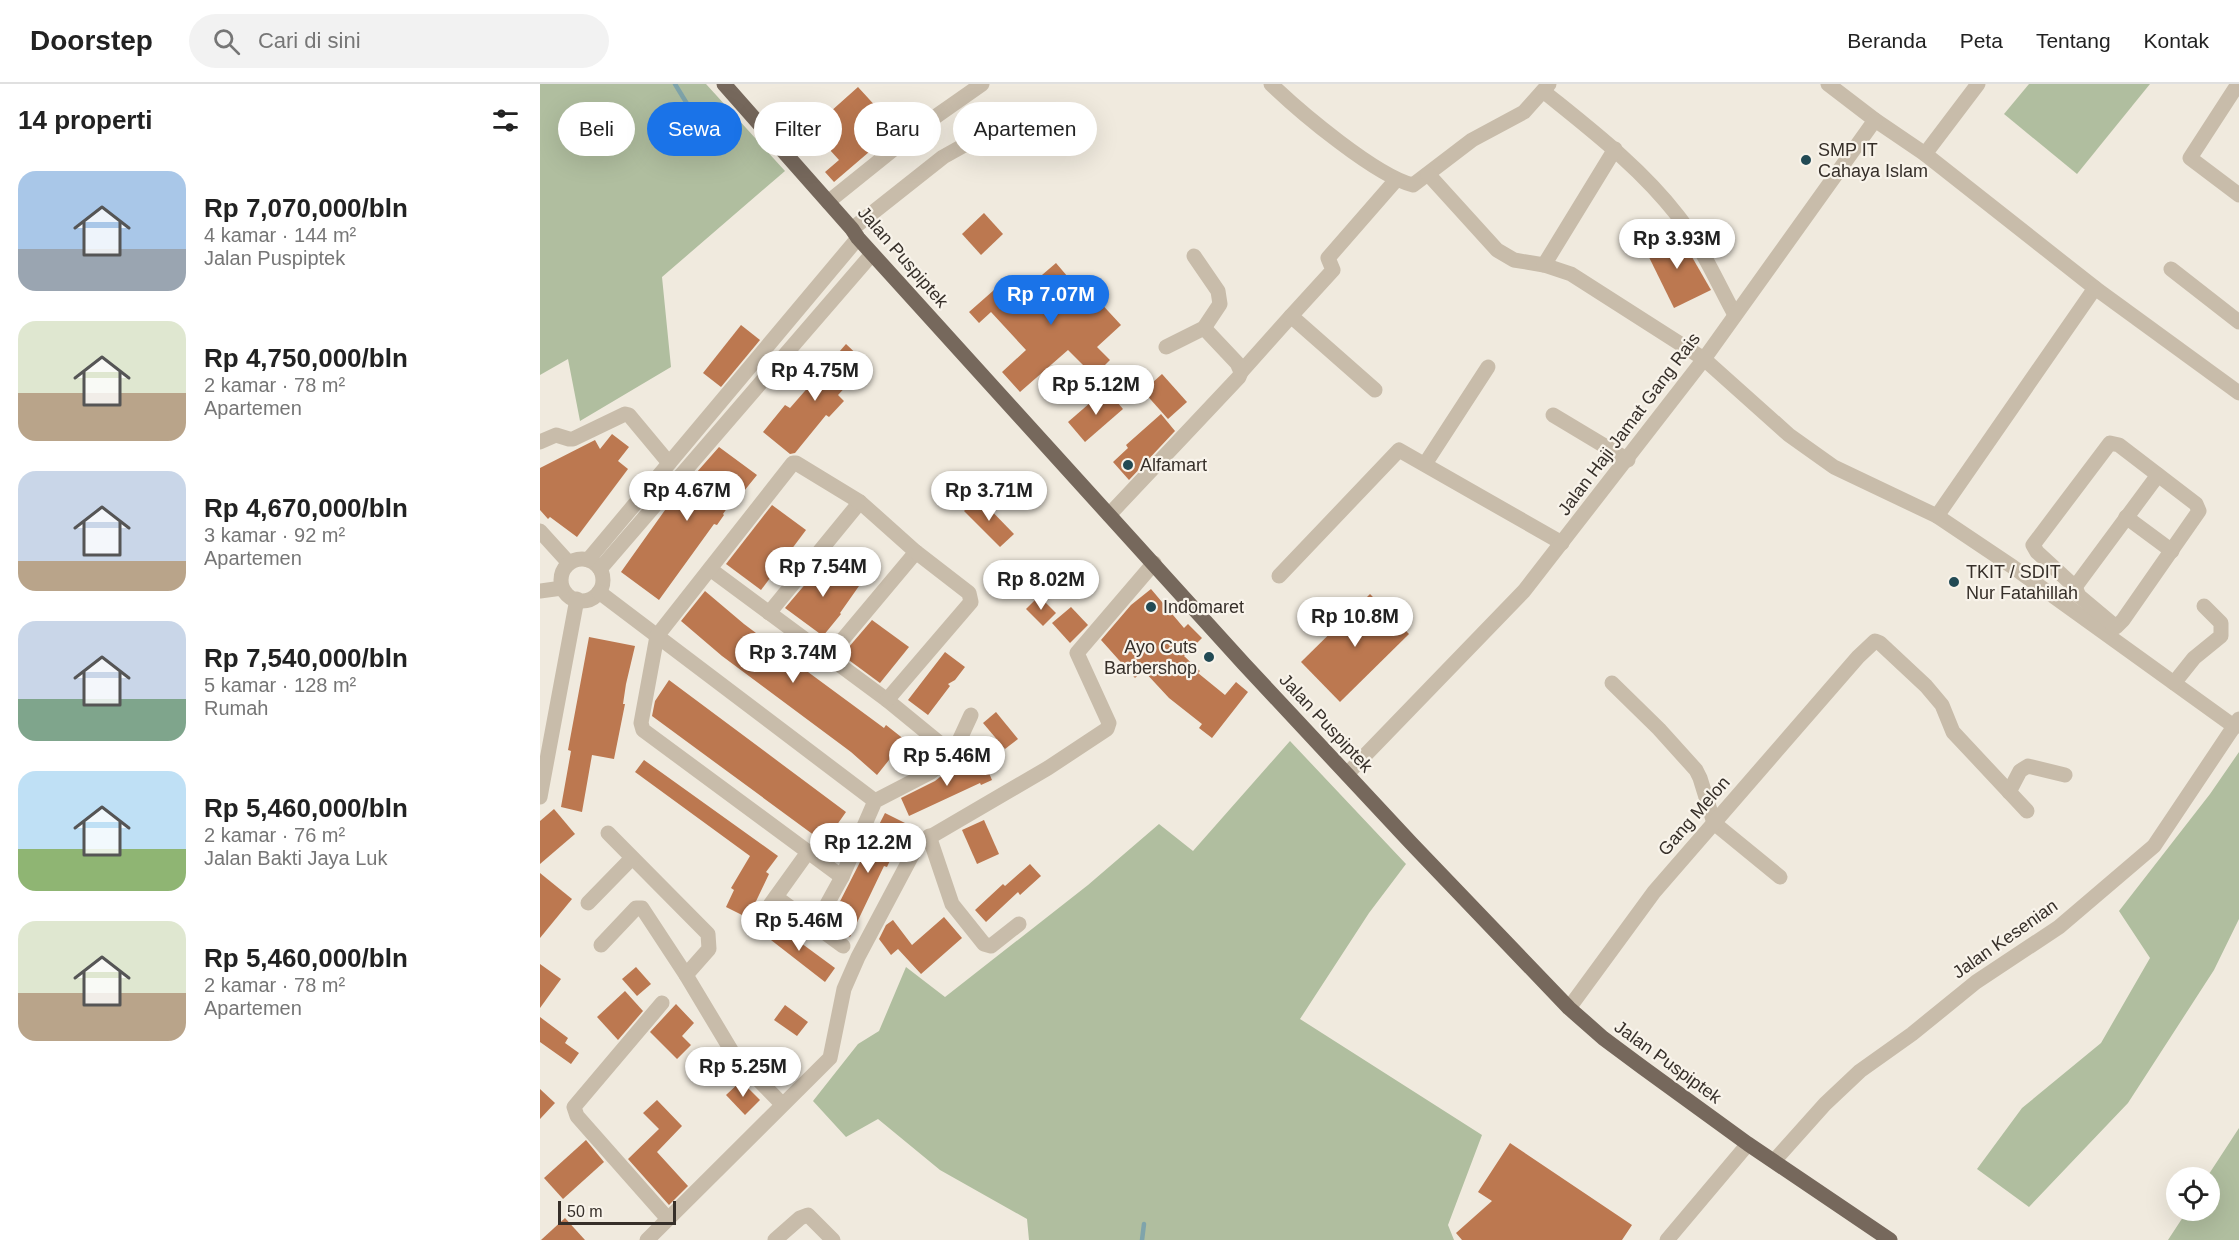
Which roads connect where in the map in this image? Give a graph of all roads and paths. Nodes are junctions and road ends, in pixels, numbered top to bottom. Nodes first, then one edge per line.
1 (724, 84) edge
2 (982, 84) edge
3 (1271, 84) edge
4 (1828, 84) edge
5 (1978, 84) edge
6 (2238, 84) edge
7 (1546, 87) edge
8 (1875, 120) junction
9 (1615, 149) junction
10 (953, 151) edge
11 (1925, 154) junction
12 (1428, 174) junction
13 (1396, 180) junction
14 (2239, 195) edge
15 (828, 202) junction
16 (855, 234) junction
17 (873, 254) junction
18 (1194, 256) dead end
19 (1544, 265) junction
20 (2171, 269) dead end
21 (2095, 288) junction
22 (1735, 315) junction
23 (1291, 316) junction
24 (2239, 322) edge
25 (1204, 328) junction
26 (1166, 347) dead end
27 (1704, 359) junction
28 (1488, 367) dead end
29 (1241, 372) junction
30 (732, 389) junction
31 (1375, 390) dead end
32 (2239, 393) edge
33 (747, 400) junction
34 (1553, 415) dead end
35 (540, 442) edge
36 (1628, 460) junction
37 (669, 463) junction
38 (1425, 464) junction
39 (2158, 475) junction
40 (860, 502) junction
41 (1109, 515) junction
42 (1937, 516) junction
43 (2126, 518) junction
44 (540, 531) edge
45 (1562, 543) junction
46 (2172, 551) junction
47 (916, 552) junction
48 (569, 563) junction
49 (1154, 563) junction
50 (594, 565) junction
51 (2054, 567) junction
52 (710, 569) junction
53 (1279, 576) dead end
54 (2039, 586) junction
55 (2075, 587) junction
56 (562, 588) junction
57 (540, 591) edge
58 (599, 592) junction
59 (577, 599) junction
60 (2204, 606) dead end
61 (769, 613) junction
62 (657, 636) junction
63 (828, 657) junction
64 (1612, 683) dead end
65 (2174, 683) junction
66 (887, 700) junction
67 (971, 716) dead end
68 (2237, 723) edge
69 (953, 754) junction
70 (1347, 774) junction
71 (2065, 775) dead end
72 (2009, 792) junction
73 (540, 797) edge
74 (875, 801) junction
75 (2027, 811) dead end
76 (1714, 823) junction
77 (608, 833) dead end
78 (929, 836) junction
79 (808, 852) junction
80 (632, 858) junction
81 (842, 877) junction
82 (1780, 877) dead end
83 (776, 897) junction
84 (588, 903) dead end
85 (1019, 924) dead end
86 (755, 926) dead end
87 (815, 926) junction
88 (601, 945) dead end
89 (843, 946) dead end
90 (686, 975) junction
91 (662, 1003) dead end
92 (1569, 1008) junction
93 (782, 1104) junction
94 (1748, 1144) junction
95 (1774, 1161) junction
96 (668, 1219) junction
97 (647, 1240) edge
98 (775, 1240) edge
99 (833, 1240) edge
100 (1667, 1240) edge
101 (1890, 1240) edge

1 - 15 main road, Jalan Puspiptek
2 - 15 street
3 - 13 street
4 - 8 street
5 - 11 street
6 - 14 street
7 - 9 street
7 - 12 street
8 - 11 street
8 - 22 street, Jalan Haji Jamat Gang Rais
9 - 19 street
9 - 22 street
10 - 16 street
11 - 21 street
12 - 13 street
12 - 19 street
13 - 23 street
15 - 16 main road, Jalan Puspiptek
16 - 17 main road, Jalan Puspiptek
16 - 30 street
17 - 33 street
17 - 41 main road, Jalan Puspiptek
18 - 25 street
19 - 27 street
20 - 24 street
21 - 32 street
21 - 42 street
22 - 27 street, Jalan Haji Jamat Gang Rais
23 - 29 street
23 - 31 street
25 - 26 street
25 - 29 street
27 - 36 street, Jalan Haji Jamat Gang Rais
27 - 42 street
28 - 38 street
29 - 41 street
30 - 33 street
30 - 37 street
33 - 50 street
34 - 36 street
35 - 37 street
36 - 45 street, Jalan Haji Jamat Gang Rais
37 - 50 street
38 - 45 street
38 - 53 street
39 - 43 street
39 - 46 street
39 - 51 street
40 - 47 street
40 - 52 street
40 - 61 street
41 - 49 main road, Jalan Puspiptek
42 - 54 street
43 - 46 street
43 - 55 street
44 - 48 street
45 - 70 street, Jalan Haji Jamat Gang Rais
46 - 55 street
47 - 63 street
47 - 66 street
48 - 50 street
48 - 56 street
49 - 70 main road, Jalan Puspiptek
49 - 78 street
50 - 58 street
51 - 54 street
51 - 55 street
52 - 61 street
52 - 62 street
54 - 65 street
56 - 57 street
56 - 59 street
58 - 59 street
58 - 62 street
59 - 73 street
60 - 65 street
61 - 63 street
62 - 74 street
62 - 79 street
63 - 66 street
64 - 76 street
65 - 68 street
66 - 69 street
67 - 69 street
68 - 95 street, Jalan Kesenian
69 - 74 street
70 - 92 main road, Jalan Puspiptek
71 - 72 street
72 - 75 street
72 - 76 street, Gang Melon
74 - 81 street
76 - 82 street
76 - 92 street, Gang Melon
77 - 80 street
78 - 85 street
78 - 93 street
79 - 81 street
79 - 83 street
80 - 84 street
80 - 90 street
81 - 87 street
83 - 86 street
83 - 87 street
87 - 89 street
88 - 90 street
90 - 93 street
91 - 96 street
92 - 94 main road, Jalan Puspiptek
93 - 96 street
94 - 95 main road, Jalan Puspiptek
94 - 100 street
95 - 101 main road, Jalan Puspiptek
96 - 97 street
98 - 99 street

